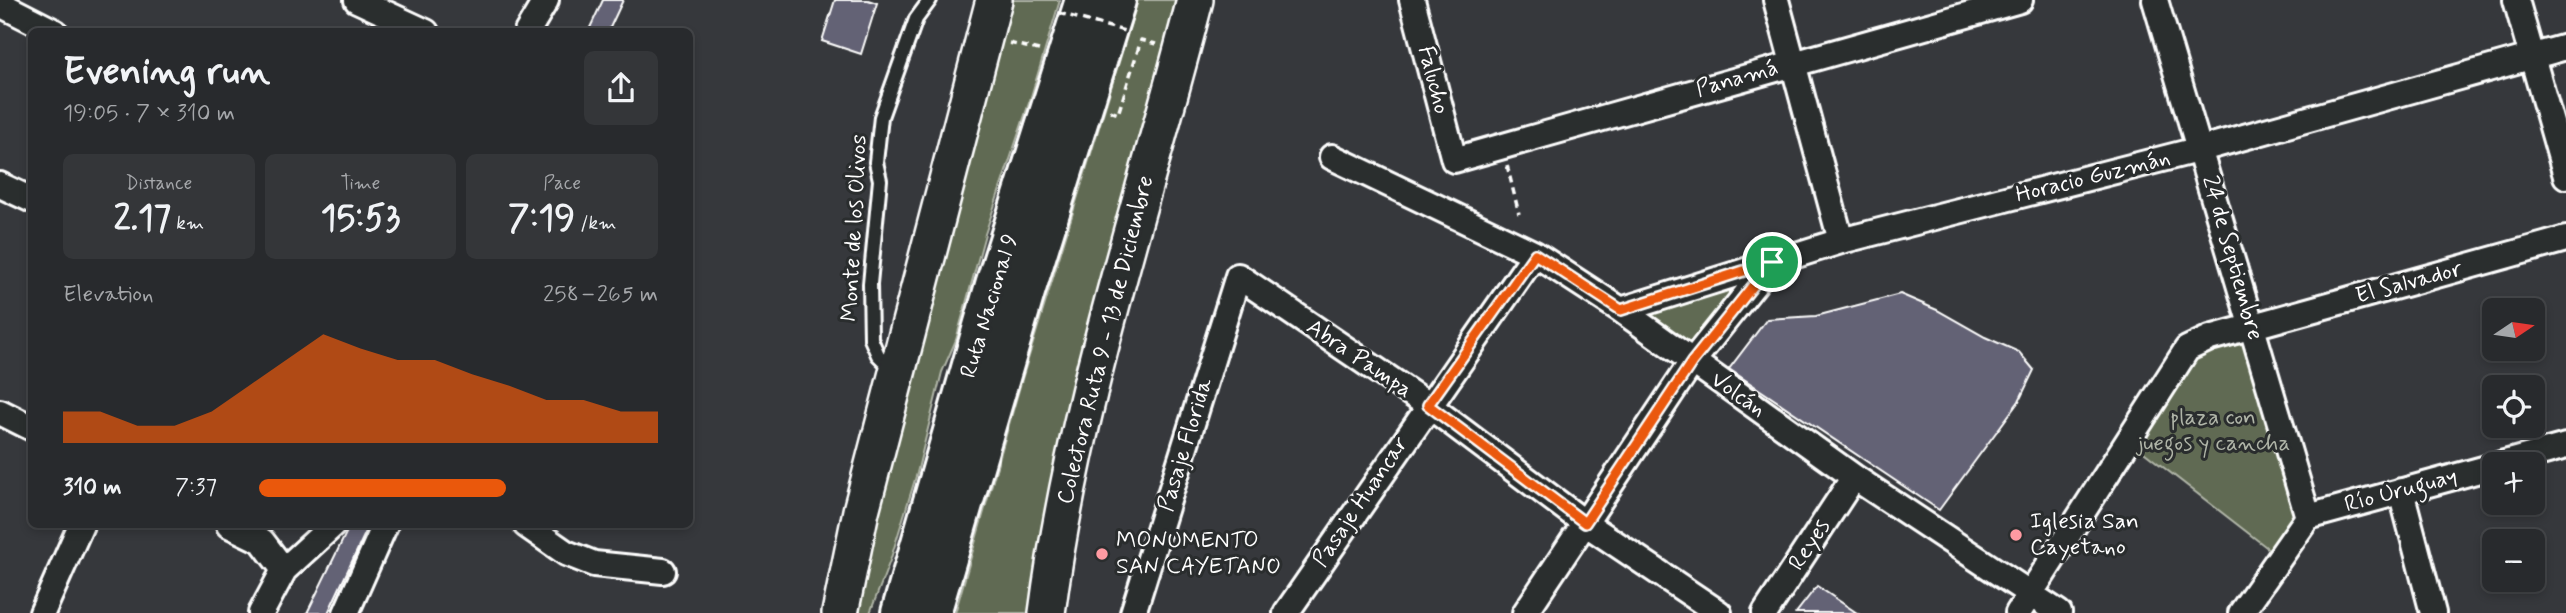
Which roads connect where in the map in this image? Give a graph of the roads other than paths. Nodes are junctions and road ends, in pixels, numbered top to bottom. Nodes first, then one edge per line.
1 (358, 0) edge
2 (546, 0) edge
3 (930, 0) edge
4 (994, 0) edge
5 (1195, 0) edge
6 (1412, 0) edge
7 (1776, 0) edge
8 (2020, 0) edge
9 (2155, 0) edge
10 (2515, 0) edge
11 (0, 4) edge
12 (1072, 6) edge
13 (1122, 16) edge
14 (47, 28) edge
15 (418, 28) edge
16 (529, 28) edge
17 (2566, 47) edge
18 (2531, 56) junction
19 (1793, 63) junction
20 (2201, 149) junction
21 (1332, 157) dead end
22 (1454, 160) joint
23 (2566, 176) edge
24 (0, 185) edge
25 (28, 198) edge
26 (2566, 239) edge
27 (1840, 241) junction
28 (1535, 254) junction
29 (1772, 262) junction
30 (1238, 276) joint
31 (1621, 310) junction
32 (2252, 326) junction
33 (1692, 362) junction
34 (897, 374) junction
35 (1428, 405) junction
36 (0, 412) edge
37 (28, 426) edge
38 (2566, 446) edge
39 (2544, 452) edge
40 (2482, 469) edge
41 (1854, 477) junction
42 (2401, 491) junction
43 (2308, 517) junction
44 (1585, 523) junction
45 (79, 528) edge
46 (235, 528) edge
47 (330, 528) edge
48 (384, 528) edge
49 (530, 528) edge
50 (284, 570) junction
51 (663, 571) dead end
52 (2025, 603) edge
53 (42, 613) edge
54 (261, 613) edge
55 (346, 613) edge
56 (840, 613) edge
57 (901, 613) edge
58 (931, 613) edge
59 (1047, 613) edge
60 (1133, 613) edge
61 (1286, 613) edge
62 (1525, 613) edge
63 (1719, 613) edge
64 (1765, 613) edge
65 (2059, 613) edge
66 (2241, 613) edge
67 (2433, 613) edge

1 - 15 street
2 - 16 street
3 - 34 lane, Monte de los Olivos
4 - 34 street
5 - 59 street, Colectora Ruta 9 - 13 de Diciembre
6 - 22 street, Falucho
7 - 19 street
8 - 19 street, Panamá
9 - 20 street, 24 de Septiembre
10 - 18 street
11 - 14 street
12 - 57 highway, Ruta Nacional 9
13 - 58 highway, Ruta Nacional 9
17 - 18 street, Horacio Guzmán
18 - 20 street, Horacio Guzmán
18 - 23 street
19 - 22 street, Panamá
19 - 27 street
20 - 27 street, Horacio Guzmán
20 - 32 street, 24 de Septiembre
21 - 28 street, Volcán
24 - 25 street
26 - 32 street, El Salvador
27 - 29 street, Horacio Guzmán
28 - 31 street, Volcán
28 - 35 street, Pasaje Huancar
29 - 31 street, Horacio Guzmán
29 - 33 street
30 - 35 street, Abra Pampa
30 - 60 street, Pasaje Florida
31 - 33 street, Volcán
32 - 43 street, 24 de Septiembre
32 - 52 street, El Salvador
33 - 41 street, Volcán
33 - 44 street
34 - 56 street
35 - 44 street, Abra Pampa
35 - 61 street, Pasaje Huancar
36 - 37 street
38 - 39 street
40 - 42 street, Río Uruguay
41 - 52 street, Volcán
41 - 64 street, Reyes
42 - 43 street, Río Uruguay
42 - 67 street
43 - 66 street
44 - 62 street
44 - 63 street, Abra Pampa
45 - 53 street
46 - 50 street
47 - 50 street
48 - 55 street
49 - 51 street
50 - 54 street
52 - 65 street, Volcán

